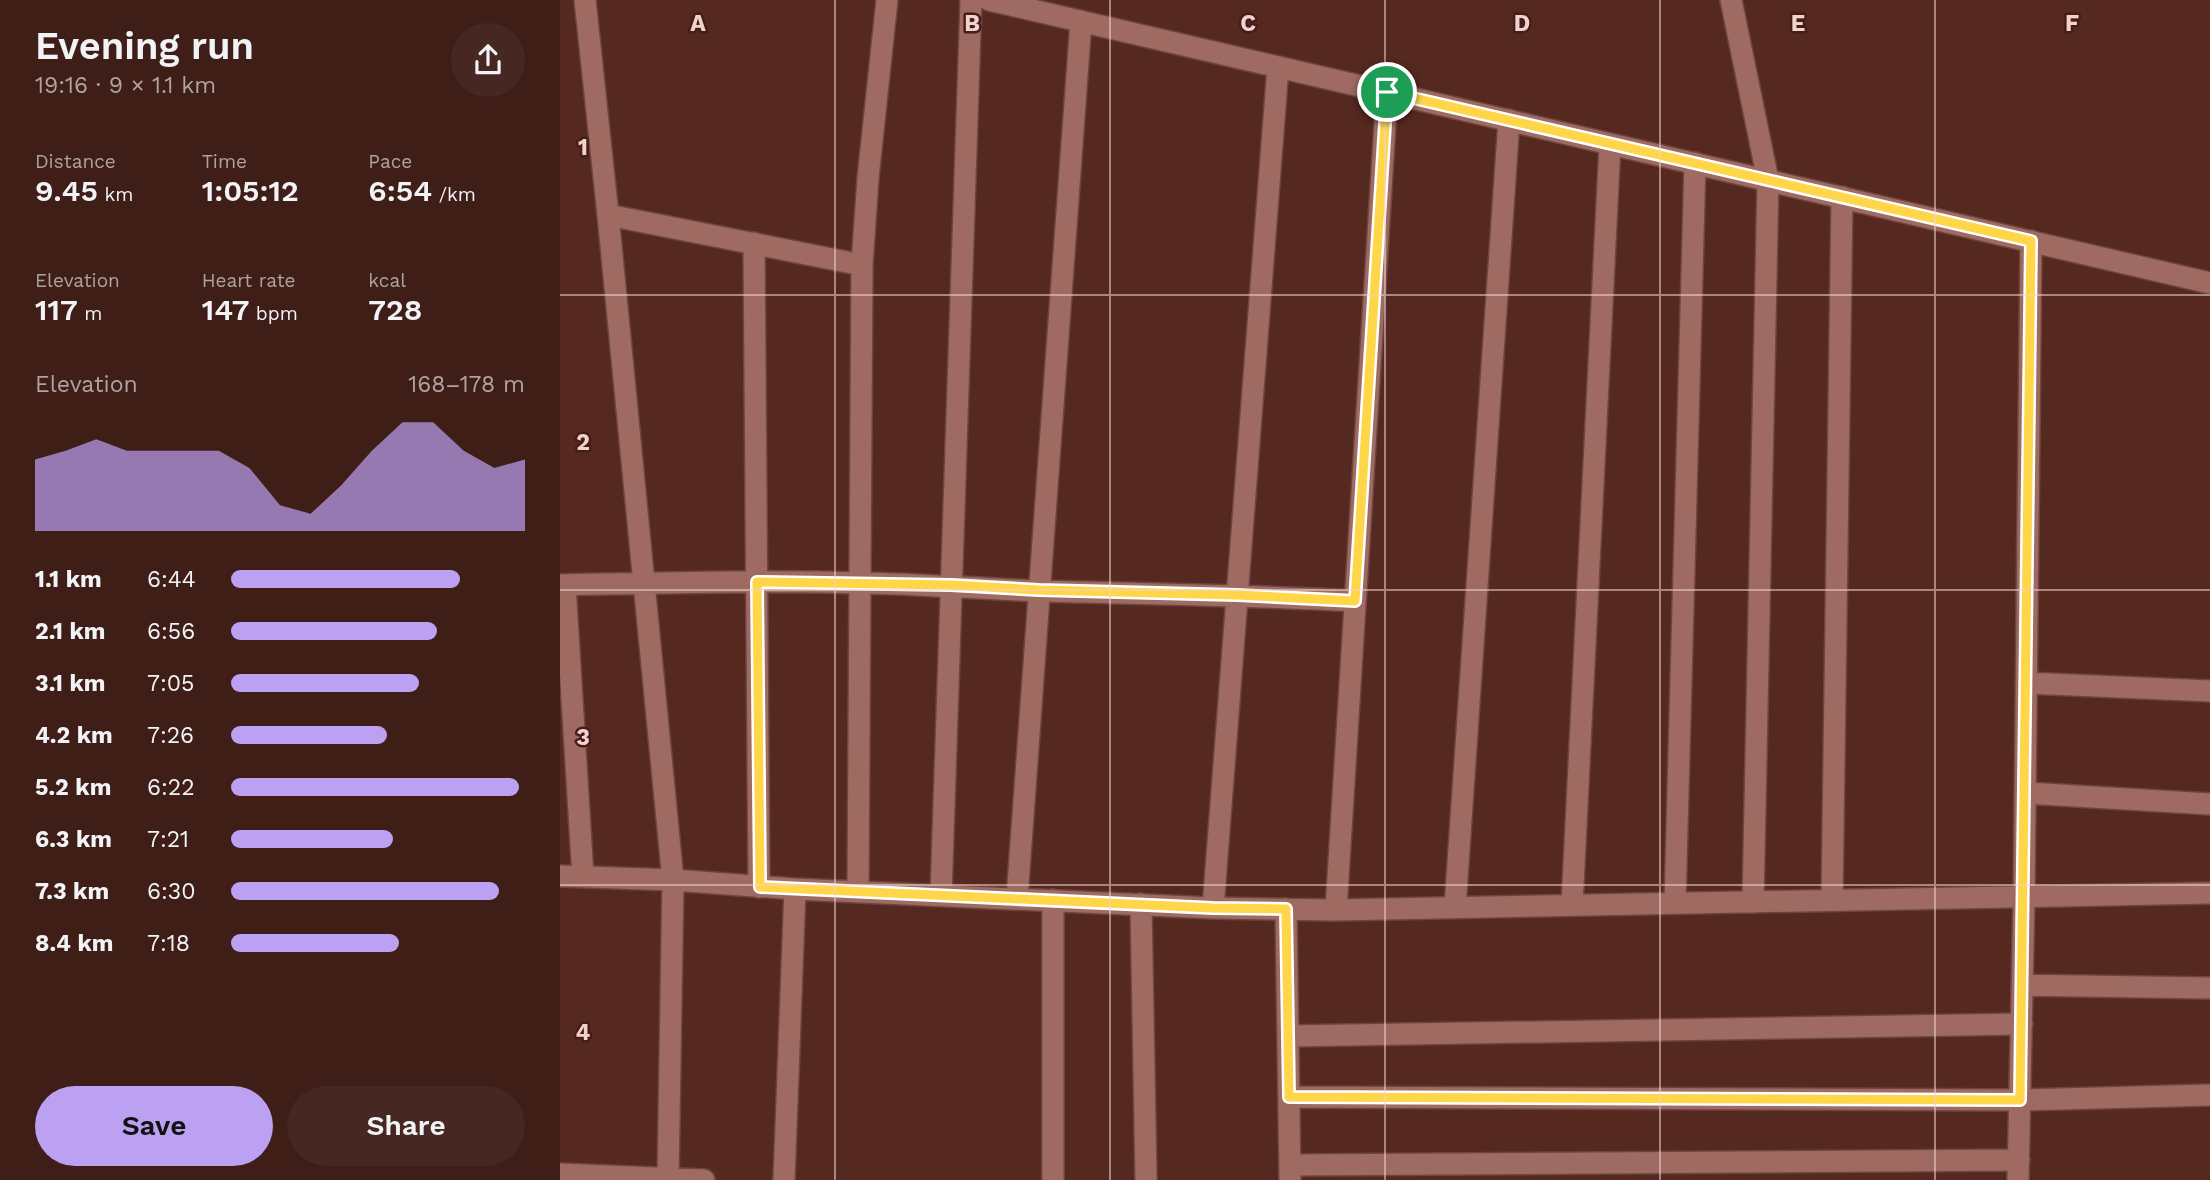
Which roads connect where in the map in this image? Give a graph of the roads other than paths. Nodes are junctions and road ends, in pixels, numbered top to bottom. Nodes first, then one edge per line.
1 (585, 0) edge
2 (887, 0) edge
3 (971, 0) edge
4 (989, 0) edge
5 (1731, 0) edge
6 (1081, 21) junction
7 (1278, 67) junction
8 (1387, 92) junction
9 (1509, 120) junction
10 (1610, 144) junction
11 (1695, 163) junction
12 (1768, 180) junction
13 (1842, 197) junction
14 (608, 215) junction
15 (2031, 241) junction
16 (754, 243) junction
17 (862, 265) junction
18 (2210, 283) edge
19 (757, 582) junction
20 (860, 582) junction
21 (645, 583) junction
22 (562, 585) edge
23 (951, 585) junction
24 (1039, 590) junction
25 (1237, 595) junction
26 (1355, 601) junction
27 (2026, 683) junction
28 (2210, 691) edge
29 (2025, 793) junction
30 (2210, 804) edge
31 (560, 876) edge
32 (583, 877) junction
33 (673, 880) junction
34 (760, 887) junction
35 (795, 889) junction
36 (858, 892) junction
37 (2210, 893) edge
38 (941, 895) junction
39 (2024, 897) junction
40 (1017, 898) junction
41 (1053, 900) junction
42 (1832, 900) junction
43 (1753, 902) junction
44 (1675, 903) junction
45 (1141, 904) junction
46 (1572, 905) junction
47 (1455, 907) junction
48 (1213, 908) junction
49 (1286, 909) junction
50 (1336, 909) junction
51 (2022, 985) junction
52 (2210, 988) edge
53 (2022, 1024) junction
54 (1288, 1036) junction
55 (2210, 1095) edge
56 (1289, 1097) junction
57 (2020, 1100) junction
58 (2019, 1170) edge
59 (1290, 1172) edge
60 (560, 1174) edge
61 (668, 1179) edge
62 (704, 1180) edge
63 (784, 1180) edge
64 (1053, 1180) edge
65 (1146, 1180) edge

1 - 14 street
2 - 17 street
3 - 23 street
4 - 6 street
5 - 12 street
6 - 7 street
6 - 24 street
7 - 8 street
7 - 25 street
8 - 9 street
8 - 26 street
9 - 10 street
9 - 47 street
10 - 11 street
10 - 46 street
11 - 12 street
11 - 44 street
12 - 13 street
12 - 43 street
13 - 15 street
13 - 42 street
14 - 16 street
14 - 21 street
15 - 18 street
15 - 27 street
16 - 17 street
16 - 19 street
17 - 20 street
19 - 20 street
19 - 21 street
19 - 34 street
20 - 23 street
20 - 36 street
21 - 22 street
21 - 33 street
22 - 32 street
23 - 24 street
23 - 38 street
24 - 25 street
24 - 40 street
25 - 26 street
25 - 48 street
26 - 50 street
27 - 28 street
27 - 29 street
29 - 30 street
29 - 39 street
31 - 32 street
32 - 33 street
33 - 34 street
33 - 61 street
34 - 35 street
35 - 36 street
35 - 63 street
36 - 38 street
37 - 39 street
38 - 40 street
39 - 42 street
39 - 51 street
40 - 41 street
41 - 45 street
41 - 64 street
42 - 43 street
43 - 44 street
44 - 46 street
45 - 48 street
45 - 65 street
46 - 47 street
47 - 50 street
48 - 49 street
49 - 50 street
49 - 54 street
51 - 52 street
51 - 53 street
53 - 54 street
53 - 57 street
54 - 56 street
55 - 57 street
56 - 57 street
56 - 59 street
57 - 58 street
58 - 59 street
60 - 61 street
61 - 62 street

